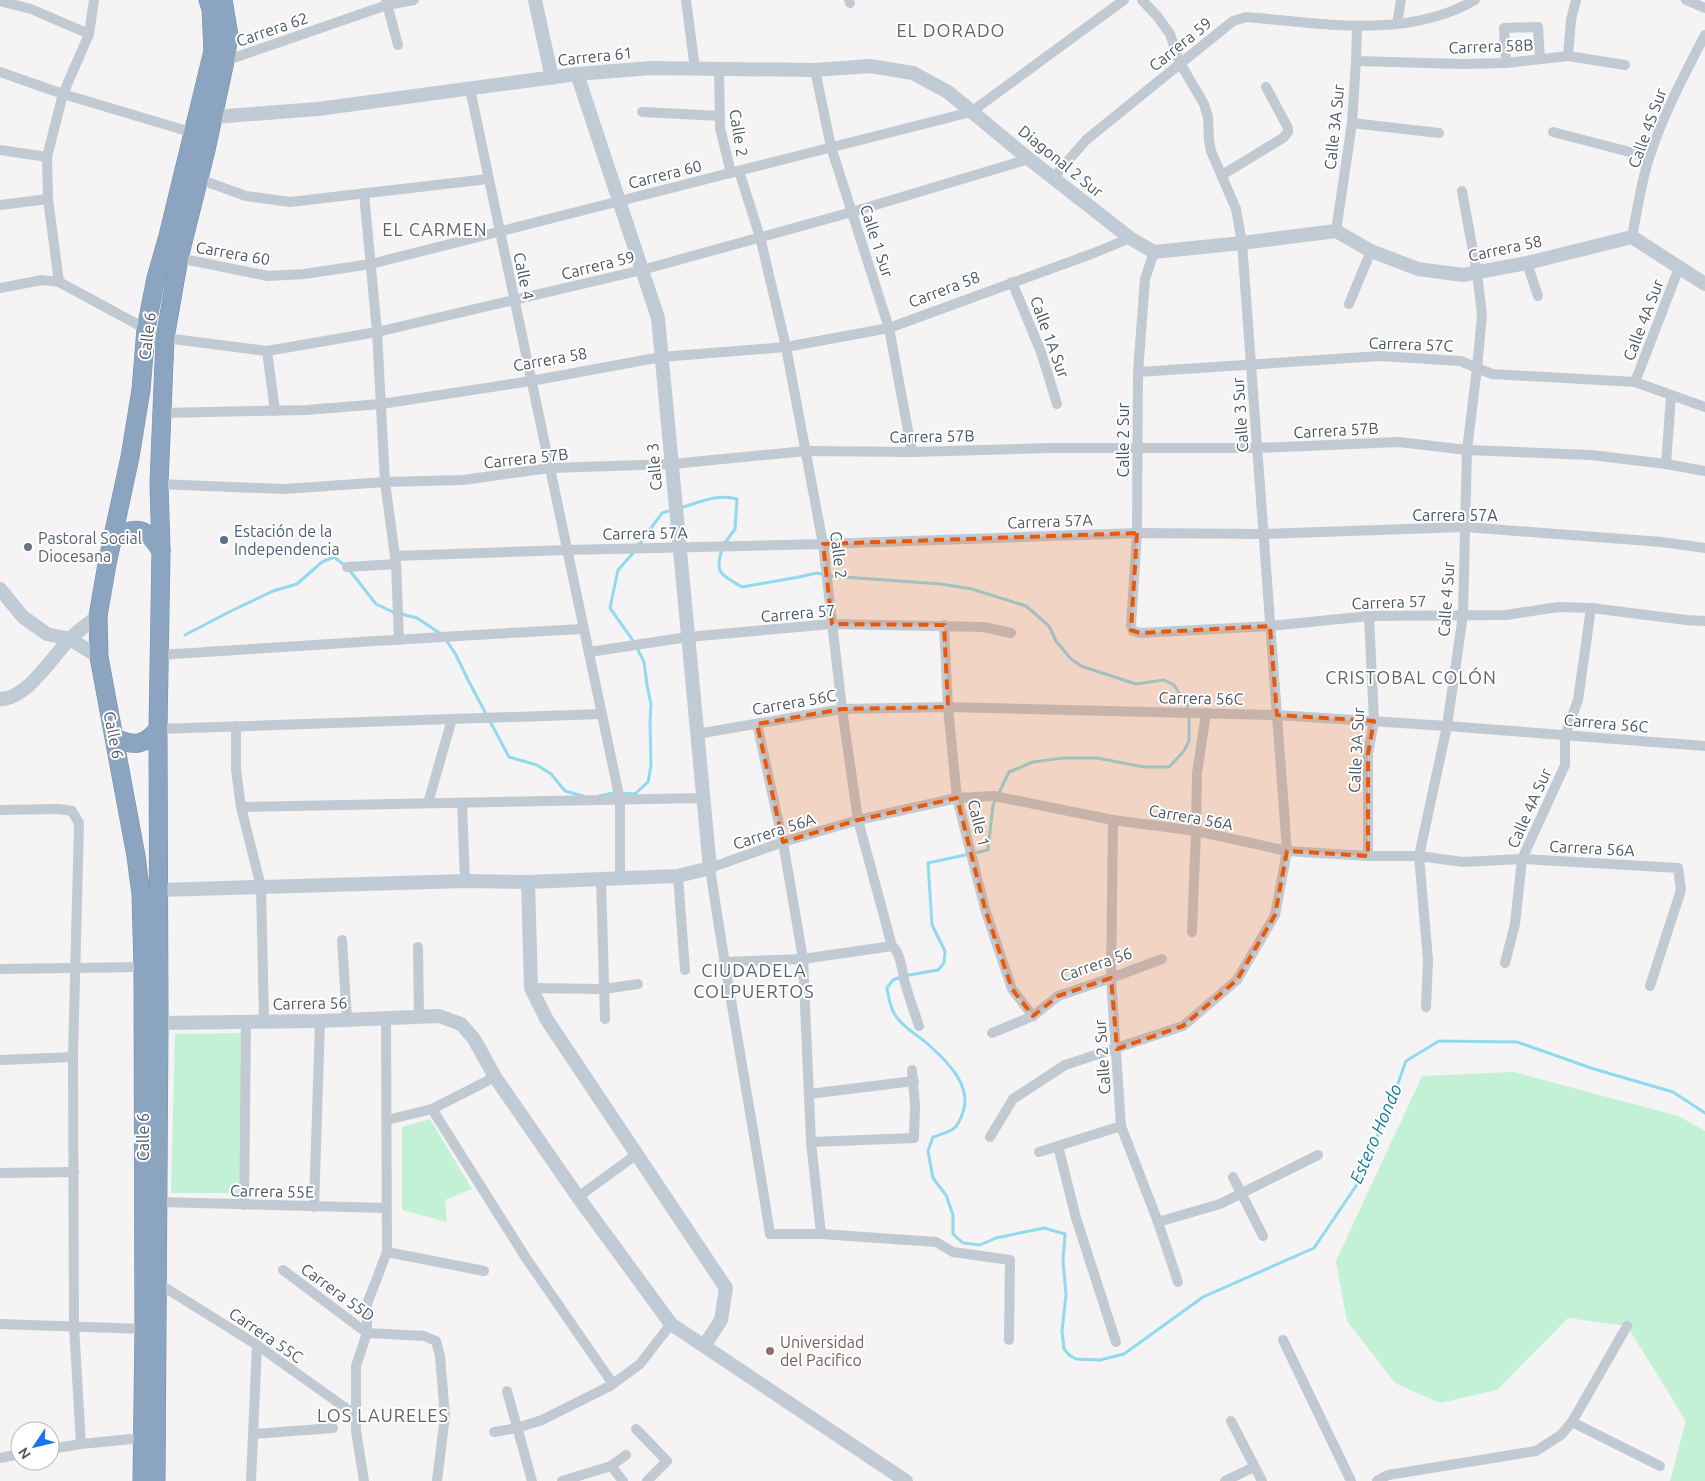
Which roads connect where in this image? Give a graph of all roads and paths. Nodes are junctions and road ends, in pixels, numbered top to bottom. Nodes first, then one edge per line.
1 (94, 0) edge
2 (208, 0) edge
3 (223, 0) edge
4 (414, 0) edge
5 (535, 0) edge
6 (686, 0) edge
7 (1124, 0) edge
8 (1142, 0) edge
9 (1401, 0) edge
10 (1475, 0) edge
11 (1576, 0) edge
12 (1686, 0) edge
13 (0, 1) edge
14 (387, 2) edge
15 (1705, 8) edge
16 (1397, 24) junction
17 (1357, 26) junction
18 (90, 34) junction
19 (1705, 35) edge
20 (398, 45) dead end
21 (1568, 56) junction
22 (225, 60) junction
23 (1540, 60) junction
24 (1356, 61) junction
25 (1180, 63) junction
26 (1506, 63) junction
27 (1626, 65) dead end
28 (695, 69) junction
29 (719, 69) junction
30 (815, 70) junction
31 (0, 72) edge
32 (577, 74) junction
33 (552, 78) junction
34 (1266, 87) dead end
35 (470, 89) junction
36 (63, 94) junction
37 (642, 112) dead end
38 (971, 112) junction
39 (720, 116) junction
40 (213, 118) junction
41 (1352, 124) junction
42 (1553, 132) dead end
43 (194, 133) junction
44 (1440, 133) dead end
45 (831, 147) junction
46 (0, 150) edge
47 (47, 157) junction
48 (1649, 157) junction
49 (1029, 159) junction
50 (735, 172) junction
51 (1222, 175) junction
52 (1053, 178) junction
53 (488, 179) junction
54 (199, 180) junction
55 (1462, 191) dead end
56 (364, 193) junction
57 (48, 199) junction
58 (619, 201) junction
59 (0, 206) edge
60 (852, 212) junction
61 (1336, 231) junction
62 (500, 232) junction
63 (760, 237) junction
64 (1632, 237) junction
65 (1130, 238) junction
66 (1242, 243) junction
67 (1371, 251) junction
68 (1154, 252) junction
69 (179, 258) junction
70 (1527, 263) junction
71 (371, 264) junction
72 (1679, 268) junction
73 (642, 270) junction
74 (1477, 273) junction
75 (59, 282) junction
76 (1012, 282) junction
77 (1705, 284) edge
78 (0, 288) edge
79 (1538, 296) dead end
80 (514, 301) junction
81 (1349, 304) dead end
82 (146, 328) junction
83 (889, 328) junction
84 (376, 332) junction
85 (165, 338) junction
86 (786, 347) junction
87 (268, 352) junction
88 (662, 357) junction
89 (1251, 364) junction
90 (1477, 368) junction
91 (1138, 372) junction
92 (531, 381) junction
93 (1635, 382) junction
94 (1671, 396) junction
95 (381, 404) junction
96 (1057, 404) dead end
97 (1705, 407) edge
98 (275, 411) junction
99 (162, 413) junction
100 (1138, 448) junction
101 (1257, 448) junction
102 (806, 450) junction
103 (1467, 450) junction
104 (912, 452) junction
105 (672, 464) junction
106 (1666, 464) junction
107 (550, 468) junction
108 (1705, 471) edge
109 (386, 482) junction
110 (159, 484) junction
111 (1465, 527) junction
112 (1137, 534) junction
113 (1263, 534) junction
114 (112, 541) junction
115 (823, 544) junction
116 (679, 548) junction
117 (1705, 548) edge
118 (567, 550) junction
119 (161, 551) junction
120 (395, 560) junction
121 (347, 567) dead end
122 (0, 589) edge
123 (1591, 608) junction
124 (1463, 615) junction
125 (98, 616) junction
126 (1369, 616) junction
127 (1705, 621) edge
128 (832, 624) junction
129 (944, 625) junction
130 (1270, 626) junction
131 (584, 629) junction
132 (1133, 631) joint
133 (1011, 633) dead end
134 (688, 638) junction
135 (70, 639) junction
136 (399, 640) junction
137 (589, 652) junction
138 (160, 655) junction
139 (99, 657) junction
140 (0, 699) edge
141 (948, 707) junction
142 (842, 709) junction
143 (1206, 713) junction
144 (602, 714) junction
145 (1276, 714) junction
146 (452, 719) junction
147 (1374, 721) junction
148 (757, 724) junction
149 (236, 726) junction
150 (1447, 726) junction
151 (158, 728) junction
152 (697, 734) junction
153 (1565, 735) junction
154 (115, 738) junction
155 (1705, 746) edge
156 (703, 798) junction
157 (957, 798) junction
158 (620, 800) junction
159 (462, 803) junction
160 (428, 804) junction
161 (241, 807) junction
162 (0, 810) edge
163 (858, 820) junction
164 (1113, 820) junction
165 (1196, 831) junction
166 (783, 842) junction
167 (1287, 851) junction
168 (1368, 856) junction
169 (1419, 856) junction
170 (1522, 859) junction
171 (710, 868) junction
172 (678, 876) junction
173 (620, 878) junction
174 (601, 880) junction
175 (465, 881) junction
176 (528, 882) junction
177 (261, 887) junction
178 (158, 890) junction
179 (1192, 932) dead end
180 (342, 940) dead end
181 (892, 946) junction
182 (418, 947) dead end
183 (803, 959) junction
184 (1162, 959) dead end
185 (724, 962) junction
186 (1504, 963) dead end
187 (143, 967) junction
188 (75, 968) junction
189 (0, 969) edge
190 (685, 970) dead end
191 (1111, 978) junction
192 (638, 984) dead end
193 (1650, 986) dead end
194 (531, 988) junction
195 (604, 989) junction
196 (1426, 1007) dead end
197 (1033, 1016) junction
198 (419, 1017) junction
199 (386, 1019) junction
200 (605, 1019) dead end
201 (347, 1020) junction
202 (246, 1021) junction
203 (264, 1021) junction
204 (320, 1021) junction
205 (159, 1023) junction
206 (919, 1026) dead end
207 (992, 1033) dead end
208 (1116, 1048) junction
209 (73, 1057) junction
210 (0, 1060) edge
211 (912, 1070) dead end
212 (495, 1077) junction
213 (914, 1081) junction
214 (809, 1094) junction
215 (432, 1109) junction
216 (387, 1120) junction
217 (1121, 1126) junction
218 (990, 1137) dead end
219 (811, 1142) junction
220 (1058, 1146) junction
221 (1038, 1152) dead end
222 (637, 1154) junction
223 (1318, 1155) dead end
224 (74, 1172) junction
225 (0, 1173) edge
226 (1233, 1177) dead end
227 (1240, 1194) junction
228 (578, 1197) junction
229 (158, 1202) junction
230 (244, 1206) junction
231 (314, 1207) junction
232 (386, 1208) junction
233 (1158, 1222) junction
234 (821, 1234) junction
235 (1263, 1236) dead end
236 (388, 1252) junction
237 (283, 1270) dead end
238 (484, 1271) dead end
239 (156, 1282) junction
240 (1178, 1282) dead end
241 (0, 1324) edge
242 (671, 1324) junction
243 (74, 1326) junction
244 (1627, 1326) dead end
245 (144, 1329) junction
246 (367, 1333) junction
247 (1009, 1340) dead end
248 (1283, 1340) dead end
249 (1116, 1342) dead end
250 (257, 1345) junction
251 (704, 1346) junction
252 (613, 1384) junction
253 (507, 1391) dead end
254 (357, 1416) junction
255 (1232, 1421) dead end
256 (1572, 1422) junction
257 (333, 1428) dead end
258 (517, 1428) junction
259 (636, 1429) dead end
260 (494, 1432) dead end
261 (253, 1434) junction
262 (142, 1438) junction
263 (81, 1444) junction
264 (60, 1447) edge
265 (626, 1455) dead end
266 (611, 1466) junction
267 (1660, 1466) dead end
268 (1254, 1467) junction
269 (142, 1481) edge
270 (156, 1481) edge
271 (251, 1481) edge
272 (364, 1481) edge
273 (438, 1481) edge
274 (532, 1481) edge
275 (562, 1481) edge
276 (623, 1481) edge
277 (647, 1481) edge
278 (906, 1481) edge
279 (1225, 1481) edge
280 (1262, 1481) edge
281 (1351, 1481) edge
282 (1377, 1481) edge

1 - 18 street
2 - 43 highway, Calle 6
3 - 22 highway, Calle 6
4 - 14 street, Carrera 62
5 - 33 main road
6 - 28 street
7 - 38 street, Carrera 60
8 - 25 street, Calle 3 Sur
9 - 16 street
10 - 16 street, Carrera 59
11 - 21 street
12 - 15 street
13 - 18 street
14 - 20 street
14 - 22 street, Carrera 62
16 - 17 street, Carrera 59
17 - 24 street, Calle 3A Sur
17 - 25 street, Carrera 59
18 - 36 street
19 - 48 street, Calle 4S Sur
21 - 23 street, Carrera 58B
21 - 27 street, Carrera 58B
22 - 40 highway, Calle 6
23 - 26 street, Carrera 58B
23 - 26 street
24 - 26 street, Carrera 58B
24 - 41 street, Calle 3A Sur
25 - 51 street, Calle 3 Sur
25 - 52 street, Carrera 59
28 - 29 main road, Carrera 61
28 - 32 main road, Carrera 61
29 - 30 main road, Carrera 61
29 - 39 street, Calle 2
30 - 38 main road, Carrera 61
30 - 45 street, Calle 1 Sur
31 - 36 street
32 - 33 main road, Carrera 61
32 - 58 main road, Calle 3
33 - 35 main road, Carrera 61
34 - 51 street
35 - 40 main road, Carrera 61
35 - 53 street, Calle 4
36 - 43 street
36 - 47 street
37 - 39 street
38 - 45 street, Carrera 60
38 - 49 main road, Diagonal 2 Sur
39 - 50 street, Calle 2
40 - 54 highway, Calle 6
41 - 44 street
41 - 61 street, Calle 3A Sur
42 - 48 street
43 - 82 highway, Calle 6
45 - 50 street, Carrera 60
45 - 60 street, Calle 1 Sur
46 - 47 street
47 - 57 street
48 - 64 street, Calle 4S Sur
49 - 52 main road, Diagonal 2 Sur
49 - 60 street, Carrera 59
50 - 58 street, Carrera 60
50 - 63 street, Calle 2
51 - 66 street, Calle 3 Sur
52 - 65 main road, Diagonal 2 Sur
53 - 56 street
53 - 62 street, Calle 4
54 - 56 street
54 - 69 highway, Calle 6
55 - 74 street, Calle 4 Sur
56 - 71 street
57 - 59 street
57 - 75 street
58 - 62 street, Carrera 60
58 - 73 main road, Calle 3
60 - 63 street, Carrera 59
60 - 83 street, Calle 1 Sur
61 - 66 main road
61 - 67 main road, Carrera 58
62 - 71 street, Carrera 60
62 - 80 street, Calle 4
63 - 73 street, Carrera 59
63 - 86 street, Calle 2
64 - 70 main road, Carrera 58
64 - 72 main road
65 - 68 main road
65 - 76 street, Carrera 58
66 - 68 main road
66 - 89 street, Calle 3 Sur
67 - 74 main road, Carrera 58
67 - 81 street
68 - 91 street, Calle 2 Sur
69 - 71 street, Carrera 60
69 - 85 highway, Calle 6
70 - 74 main road, Carrera 58
70 - 79 street
71 - 84 street
72 - 77 main road
72 - 93 street, Calle 4A Sur
73 - 80 street, Carrera 59
73 - 88 main road, Calle 3
74 - 90 street, Calle 4 Sur
75 - 78 street
75 - 82 street
76 - 83 street, Carrera 58
76 - 96 street, Calle 1A Sur
80 - 84 street, Carrera 59
80 - 92 street, Calle 4
82 - 114 highway, Calle 6
83 - 86 street, Carrera 58
83 - 104 street, Calle 1 Sur
84 - 87 street, Carrera 59
84 - 95 street
85 - 87 street, Carrera 59
85 - 99 highway, Calle 6
86 - 88 street, Carrera 58
86 - 102 street, Calle 2
87 - 98 street
88 - 92 street, Carrera 58
88 - 105 main road, Calle 3
89 - 90 street, Carrera 57C
89 - 91 street, Carrera 57C
89 - 101 street, Calle 3 Sur
90 - 93 street, Carrera 57C
90 - 103 street, Calle 4 Sur
91 - 100 street, Calle 2 Sur
92 - 95 street, Carrera 58
92 - 107 street, Calle 4
93 - 94 street, Carrera 57C
94 - 97 street, Carrera 57C
94 - 106 street
95 - 98 street, Carrera 58
95 - 109 street
98 - 99 street, Carrera 58
99 - 110 highway, Calle 6
100 - 101 street, Carrera 57B
100 - 104 street, Carrera 57B
100 - 112 street, Calle 2 Sur
101 - 103 street, Carrera 57B
101 - 113 street, Calle 3 Sur
102 - 104 street, Carrera 57B
102 - 105 street, Carrera 57B
102 - 115 street, Calle 2
103 - 106 street, Carrera 57B
103 - 111 street, Calle 4 Sur
105 - 107 street, Carrera 57B
105 - 116 main road, Calle 3
106 - 108 street, Carrera 57B
107 - 109 street, Carrera 57B
107 - 118 street, Calle 4
109 - 110 street, Carrera 57B
109 - 120 street
110 - 119 highway, Calle 6
111 - 113 street, Carrera 57A
111 - 117 street, Carrera 57A
111 - 124 street, Calle 4 Sur
112 - 113 street, Carrera 57A
112 - 115 street, Carrera 57A
112 - 132 street, Calle 2 Sur
113 - 130 street, Calle 3 Sur
114 - 119 highway
114 - 125 highway, Calle 6
115 - 116 street, Carrera 57A
115 - 128 street, Calle 2
116 - 118 street, Carrera 57A
116 - 134 main road, Calle 3
118 - 120 street, Carrera 57A
118 - 131 street, Calle 4
119 - 138 highway, Calle 6
120 - 121 street, Carrera 57A
120 - 136 street
122 - 135 main road
123 - 124 street, Carrera 57
123 - 127 street, Carrera 57
123 - 153 street, Calle 4A Sur
124 - 126 street, Carrera 57
124 - 150 street, Calle 4 Sur
125 - 135 main road
125 - 139 highway, Calle 6
126 - 130 street, Carrera 57
126 - 147 street, Calle 3A Sur
128 - 129 street, Carrera 57
128 - 134 street, Carrera 57
128 - 142 street, Calle 2
129 - 133 street, Carrera 57
129 - 141 street, Calle 1
130 - 132 street, Carrera 57
130 - 145 street, Calle 3 Sur
131 - 136 street
131 - 137 street, Calle 4
134 - 137 street, Carrera 57
134 - 152 main road, Calle 3
135 - 139 main road
135 - 140 main road
136 - 138 street
137 - 144 street, Calle 4
138 - 151 highway, Calle 6
139 - 154 highway, Calle 6
141 - 142 street, Carrera 56C
141 - 143 street, Carrera 56C
141 - 157 street, Calle 1
142 - 148 street, Carrera 56C
142 - 163 street, Calle 2
143 - 145 street, Carrera 56C
143 - 165 street
144 - 146 street
144 - 158 street, Calle 4
145 - 147 street, Carrera 56C
145 - 167 street, Calle 3 Sur
146 - 149 street
146 - 160 street
147 - 150 street, Carrera 56C
147 - 168 street, Calle 3A Sur
148 - 152 street, Carrera 56C
148 - 166 street
149 - 151 street
149 - 161 street
150 - 153 street, Carrera 56C
150 - 169 street, Calle 4 Sur
151 - 154 highway
151 - 178 highway, Calle 6
152 - 156 main road, Calle 3
153 - 155 street, Carrera 56C
153 - 170 street, Calle 4A Sur
154 - 187 highway, Calle 6
156 - 158 street
156 - 171 main road, Calle 3
157 - 163 street, Carrera 56A
157 - 164 street, Carrera 56A
157 - 197 street, Calle 1
158 - 159 street
158 - 173 street, Calle 4
159 - 160 street
159 - 175 street
160 - 161 street
161 - 177 street
162 - 188 street
163 - 166 street, Carrera 56A
163 - 181 street, Calle 2
164 - 165 street, Carrera 56A
164 - 191 street, Calle 2 Sur
165 - 167 street, Carrera 56A
165 - 179 street
166 - 171 street, Carrera 56A
166 - 183 street
167 - 168 street, Carrera 56A
167 - 208 street, Calle 3 Sur
168 - 169 street, Carrera 56A
169 - 170 street, Carrera 56A
169 - 196 street, Calle 4 Sur
170 - 186 street, Calle 4A Sur
170 - 193 street, Carrera 56A
171 - 172 main road
171 - 185 street
172 - 173 main road
172 - 190 street
173 - 174 main road
174 - 176 main road
174 - 195 street
175 - 176 main road
175 - 177 main road
176 - 194 main road
177 - 178 main road
177 - 203 street
178 - 205 highway, Calle 6
180 - 201 street
181 - 183 street
181 - 206 street, Calle 2
182 - 198 street
183 - 185 street
183 - 214 street
184 - 191 street, Carrera 56
185 - 234 street
187 - 188 street
187 - 245 highway, Calle 6
188 - 189 street
188 - 209 street
191 - 197 street, Carrera 56
191 - 208 street, Calle 2 Sur
192 - 195 street
194 - 195 street
194 - 222 main road
195 - 200 street
197 - 207 street, Carrera 56
198 - 199 main road, Carrera 56
198 - 212 main road, Carrera 56
199 - 201 main road, Carrera 56
199 - 216 street
201 - 204 main road, Carrera 56
202 - 203 main road, Carrera 56
202 - 205 main road, Carrera 56
202 - 230 street
203 - 204 main road, Carrera 56
204 - 231 street
205 - 229 highway, Calle 6
208 - 217 street, Calle 2 Sur
208 - 218 street, Calle 3 Sur
209 - 210 street
209 - 224 street
211 - 213 street
212 - 215 street
212 - 228 main road
213 - 214 street
213 - 219 street
214 - 219 street
215 - 216 street
215 - 252 street
216 - 232 street
217 - 220 street
217 - 233 street, Calle 2 Sur
219 - 234 street
220 - 221 street
220 - 249 street
222 - 228 street
222 - 251 main road
223 - 227 street
224 - 225 street
224 - 243 street
226 - 227 street
227 - 233 street
227 - 235 street
228 - 242 main road
229 - 230 street, Carrera 55E
229 - 239 highway, Calle 6
230 - 231 street, Carrera 55E
231 - 232 street, Carrera 55E
232 - 236 street
233 - 240 street, Calle 2 Sur
234 - 247 street
236 - 238 street
236 - 246 street
237 - 246 street, Carrera 55D
239 - 250 street, Carrera 55C
239 - 270 highway, Calle 6
241 - 243 street
242 - 251 main road
242 - 252 street
243 - 245 street
243 - 263 street
244 - 256 street
245 - 262 highway, Calle 6
246 - 254 street
246 - 273 street, Carrera 55D
248 - 281 street
250 - 254 street, Carrera 55C
250 - 261 street
251 - 278 main road
252 - 258 street
253 - 258 street
254 - 272 street
255 - 268 street
256 - 267 street
256 - 282 street
257 - 261 street
258 - 260 street
258 - 274 street
259 - 277 street
261 - 271 street
262 - 263 street
262 - 269 highway, Calle 6
263 - 264 street
265 - 266 street
266 - 275 street
266 - 276 street
268 - 279 street
268 - 280 street

